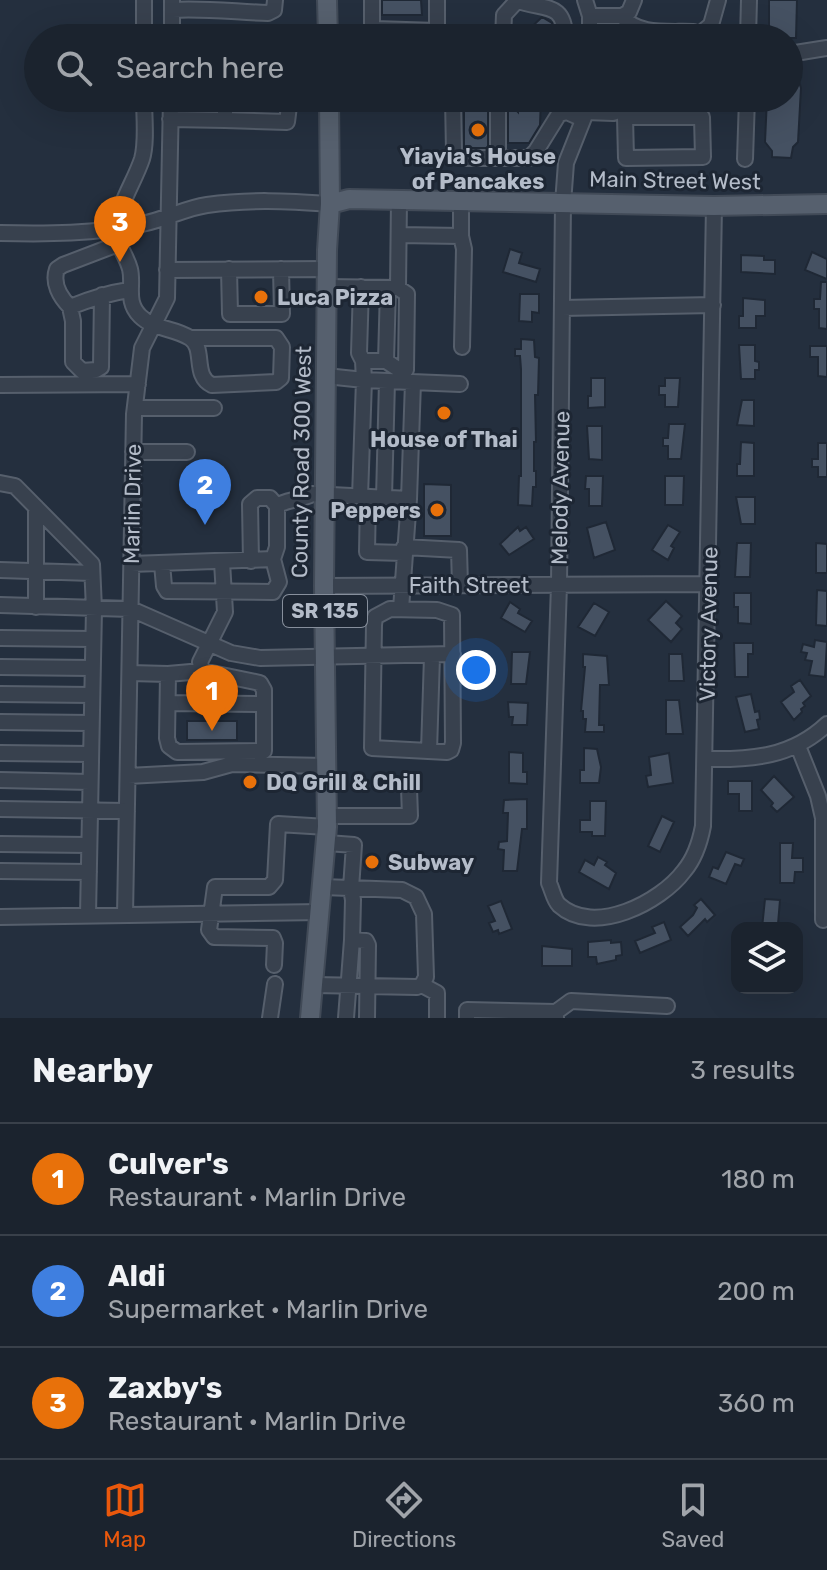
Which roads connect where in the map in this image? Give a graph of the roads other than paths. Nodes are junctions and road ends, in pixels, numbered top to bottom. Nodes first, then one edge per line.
1 (144, 0) edge
2 (275, 0) edge
3 (327, 0) edge
4 (372, 0) edge
5 (437, 0) edge
6 (585, 0) edge
7 (634, 0) edge
8 (718, 0) edge
9 (749, 0) edge
10 (516, 1) edge
11 (201, 4) edge
12 (172, 5) edge
13 (590, 16) junction
14 (622, 16) junction
15 (144, 24) edge
16 (328, 24) edge
17 (372, 24) edge
18 (437, 24) edge
19 (504, 24) edge
20 (565, 24) edge
21 (590, 24) edge
22 (628, 24) edge
23 (711, 24) edge
24 (748, 24) edge
25 (827, 48) edge
26 (803, 52) edge
27 (144, 112) edge
28 (170, 112) edge
29 (225, 112) edge
30 (288, 112) edge
31 (329, 112) edge
32 (453, 112) edge
33 (498, 112) edge
34 (567, 112) edge
35 (585, 112) edge
36 (622, 112) edge
37 (658, 112) edge
38 (747, 112) edge
39 (559, 114) joint
40 (170, 119) junction
41 (225, 120) junction
42 (498, 158) junction
43 (745, 159) dead end
44 (399, 200) junction
45 (461, 201) junction
46 (563, 203) junction
47 (330, 204) junction
48 (827, 204) edge
49 (714, 206) junction
50 (169, 217) junction
51 (0, 233) edge
52 (399, 235) junction
53 (117, 236) junction
54 (461, 236) junction
55 (229, 269) junction
56 (281, 269) junction
57 (167, 270) junction
58 (327, 278) junction
59 (361, 287) junction
60 (393, 288) junction
61 (129, 290) junction
62 (102, 295) junction
63 (713, 305) junction
64 (70, 307) junction
65 (562, 308) junction
66 (153, 326) junction
67 (190, 338) junction
68 (462, 347) dead end
69 (363, 361) junction
70 (386, 361) junction
71 (326, 376) junction
72 (364, 380) junction
73 (387, 381) junction
74 (413, 382) junction
75 (138, 384) junction
76 (460, 384) dead end
77 (0, 385) edge
78 (135, 408) junction
79 (214, 408) dead end
80 (133, 452) junction
81 (187, 452) dead end
82 (0, 483) edge
83 (325, 495) junction
84 (364, 497) junction
85 (384, 498) junction
86 (409, 499) junction
87 (277, 506) junction
88 (36, 507) junction
89 (404, 550) junction
90 (273, 559) junction
91 (251, 561) junction
92 (222, 562) junction
93 (131, 564) junction
94 (162, 564) junction
95 (0, 570) edge
96 (36, 571) junction
97 (92, 573) junction
98 (709, 584) junction
99 (401, 585) junction
100 (460, 585) junction
101 (559, 585) junction
102 (324, 586) junction
103 (225, 592) junction
104 (0, 605) edge
105 (36, 607) junction
106 (94, 609) junction
107 (131, 609) junction
108 (401, 609) junction
109 (0, 638) edge
110 (93, 639) junction
111 (210, 644) junction
112 (453, 654) junction
113 (372, 655) junction
114 (326, 656) junction
115 (432, 656) junction
116 (0, 667) edge
117 (92, 668) junction
118 (202, 671) junction
119 (130, 673) junction
120 (168, 674) junction
121 (0, 694) edge
122 (92, 695) junction
123 (168, 703) junction
124 (264, 704) junction
125 (0, 722) edge
126 (91, 723) junction
127 (827, 724) edge
128 (798, 746) junction
129 (429, 751) junction
130 (0, 753) edge
131 (91, 754) junction
132 (706, 759) junction
133 (326, 766) junction
134 (128, 776) junction
135 (0, 780) edge
136 (90, 782) junction
137 (409, 788) dead end
138 (0, 809) edge
139 (90, 811) junction
140 (127, 811) junction
141 (327, 829) junction
142 (0, 844) edge
143 (89, 845) junction
144 (0, 871) edge
145 (89, 872) junction
146 (549, 883) joint
147 (323, 887) junction
148 (351, 888) junction
149 (321, 912) junction
150 (212, 914) junction
151 (88, 915) junction
152 (125, 915) junction
153 (0, 917) edge
154 (823, 920) dead end
155 (352, 940) junction
156 (274, 965) dead end
157 (275, 984) dead end
158 (315, 985) junction
159 (422, 985) junction
160 (349, 986) junction
161 (367, 987) junction
162 (667, 1006) dead end
163 (556, 1015) edge
164 (270, 1018) edge
165 (310, 1018) edge
166 (346, 1018) edge
167 (367, 1018) edge
168 (437, 1018) edge
169 (467, 1018) edge

1 - 15 street
2 - 11 street
3 - 16 main road
4 - 17 street
5 - 18 street
6 - 13 street
7 - 14 street
8 - 23 street
9 - 24 street
10 - 19 street
10 - 20 street
11 - 12 street
13 - 14 street
13 - 21 street
14 - 22 street
25 - 26 street
27 - 53 street
28 - 40 street, Marlin Drive
29 - 41 street
30 - 41 street
31 - 47 main road, County Road 300 West / SR 135
32 - 42 street
33 - 42 street
34 - 39 street
35 - 46 street, Melody Avenue
36 - 37 street
38 - 43 street
39 - 42 street
40 - 41 street
40 - 50 street, Marlin Drive
44 - 45 main road, Main Street West
44 - 47 main road, Main Street West
44 - 52 street
45 - 46 main road, Main Street West
45 - 54 street
46 - 49 main road, Main Street West
46 - 65 street, Melody Avenue
47 - 50 street
47 - 58 main road, County Road 300 West / SR 135
48 - 49 main road, Main Street West
49 - 63 street, Victory Avenue
50 - 53 street
50 - 57 street, Marlin Drive
51 - 53 street
52 - 54 street
52 - 60 street
53 - 61 street
53 - 64 street
54 - 68 street
55 - 56 street
55 - 56 street
55 - 57 street
56 - 58 street
57 - 66 street, Marlin Drive
58 - 59 street
58 - 71 main road, County Road 300 West / SR 135
59 - 60 street
59 - 69 street
60 - 70 street
60 - 70 street
61 - 62 street
61 - 66 street
62 - 64 street
62 - 64 street
63 - 65 street
63 - 98 street, Victory Avenue
65 - 101 street, Melody Avenue
66 - 67 street
66 - 75 street, Marlin Drive
67 - 67 street
69 - 70 street
69 - 72 street
71 - 72 street
71 - 83 main road, County Road 300 West / SR 135
72 - 73 street
72 - 84 street
73 - 74 street
73 - 85 street
74 - 76 street
74 - 86 street
75 - 77 street
75 - 78 street, Marlin Drive
78 - 79 street
78 - 80 street, Marlin Drive
80 - 81 street
80 - 93 street, Marlin Drive
82 - 88 street
83 - 84 street
83 - 87 street
83 - 102 main road, County Road 300 West / SR 135
84 - 85 street
84 - 89 street
85 - 86 street
86 - 89 street
87 - 90 street
87 - 91 street
88 - 96 street
88 - 97 street
89 - 99 street
89 - 100 street
90 - 91 street
90 - 103 street
91 - 92 street
92 - 94 street
92 - 103 street
93 - 94 street
93 - 107 street, Marlin Drive
94 - 103 street
95 - 96 street
96 - 97 street
96 - 105 street
97 - 106 street
98 - 101 street, Faith Street
98 - 132 street, Victory Avenue
99 - 100 street, Faith Street
99 - 102 street, Faith Street
99 - 108 street
100 - 101 street, Faith Street
101 - 146 street, Melody Avenue
102 - 114 main road, County Road 300 West / SR 135
103 - 111 street
104 - 105 street
105 - 106 street
106 - 107 street
106 - 110 street
107 - 111 street
107 - 119 street, Marlin Drive
108 - 112 street
108 - 113 street
109 - 110 street
110 - 117 street
111 - 114 street
111 - 118 street
112 - 115 street
112 - 129 street
113 - 114 street
113 - 115 street
113 - 129 street
114 - 133 main road, County Road 300 West / SR 135
115 - 129 street
116 - 117 street
117 - 122 street
118 - 120 street
118 - 124 street
119 - 120 street
119 - 134 street, Marlin Drive
120 - 123 street
121 - 122 street
122 - 126 street
123 - 124 street
123 - 124 street
125 - 126 street
126 - 131 street
127 - 128 street
128 - 132 street
128 - 154 street
130 - 131 street
131 - 136 street
132 - 146 street, Victory Avenue
133 - 134 street
133 - 141 main road, County Road 300 West / SR 135
134 - 140 street, Marlin Drive
135 - 136 street
136 - 139 street
137 - 141 street
138 - 139 street
139 - 140 street
139 - 143 street
140 - 152 street, Marlin Drive
141 - 147 main road, County Road 300 West / SR 135
141 - 148 street
141 - 150 street
142 - 143 street
143 - 145 street
144 - 145 street
145 - 151 street
147 - 148 street
147 - 149 main road, County Road 300 West / SR 135
148 - 155 street
148 - 159 street
149 - 150 street
149 - 158 main road, County Road 300 West / SR 135
150 - 152 street
150 - 156 street
151 - 152 street
151 - 153 street
155 - 160 street
155 - 161 street
157 - 164 street
158 - 160 street
158 - 165 main road, County Road 300 West / SR 135
159 - 161 street
159 - 168 street
160 - 161 street
160 - 166 street
161 - 167 street
162 - 163 street
163 - 169 street

